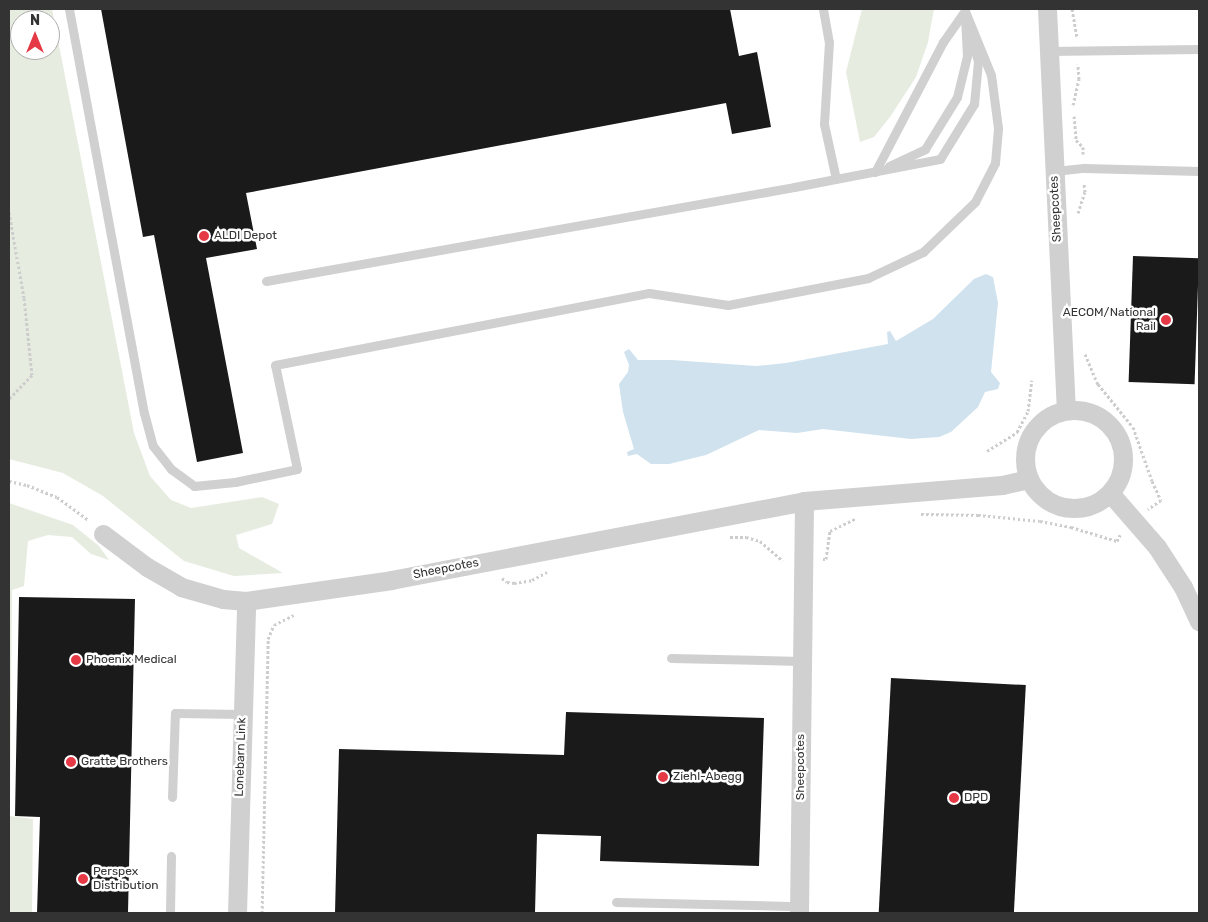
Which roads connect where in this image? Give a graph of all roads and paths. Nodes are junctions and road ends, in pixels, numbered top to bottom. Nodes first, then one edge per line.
1 (69, 9) edge
2 (823, 9) edge
3 (1047, 9) edge
4 (1072, 9) edge
5 (964, 10) edge
6 (1076, 26) dead end
7 (1199, 49) edge
8 (1050, 51) junction
9 (1079, 79) dead end
10 (1083, 147) dead end
11 (1054, 171) junction
12 (1199, 171) edge
13 (875, 172) junction
14 (836, 179) junction
15 (1085, 192) dead end
16 (9, 212) edge
17 (1078, 222) dead end
18 (266, 281) dead end
19 (1082, 347) dead end
20 (1032, 380) dead end
21 (9, 399) edge
22 (1066, 410) junction
23 (987, 451) dead end
24 (1029, 479) junction
25 (1110, 493) junction
26 (1162, 500) dead end
27 (804, 501) junction
28 (917, 514) dead end
29 (862, 517) dead end
30 (103, 534) dead end
31 (1117, 541) dead end
32 (826, 559) dead end
33 (246, 601) junction
34 (298, 613) dead end
35 (1199, 622) edge
36 (671, 658) dead end
37 (801, 661) junction
38 (242, 714) junction
39 (172, 797) dead end
40 (171, 856) dead end
41 (616, 902) dead end
42 (799, 910) edge
43 (170, 913) edge
44 (237, 913) edge
45 (262, 913) edge

1 - 5 lane
2 - 14 lane
3 - 8 street, Sheepcotes
4 - 6 path
5 - 13 lane
5 - 13 lane
5 - 13 lane
7 - 8 lane
8 - 11 street, Sheepcotes
9 - 10 path
11 - 12 lane
11 - 22 street, Sheepcotes
13 - 14 lane
14 - 18 lane
15 - 17 path
16 - 21 path
19 - 26 path
20 - 23 path
22 - 24 street
22 - 25 street
24 - 25 street
24 - 27 street, Sheepcotes
25 - 35 street
27 - 33 street, Sheepcotes
27 - 37 street, Sheepcotes
28 - 31 path
29 - 32 path
30 - 33 street, Sheepcotes
33 - 38 street, Lonebarn Link
34 - 45 path
36 - 37 lane
37 - 42 street, Sheepcotes
38 - 39 lane
38 - 44 street, Lonebarn Link
40 - 43 lane
41 - 42 lane

